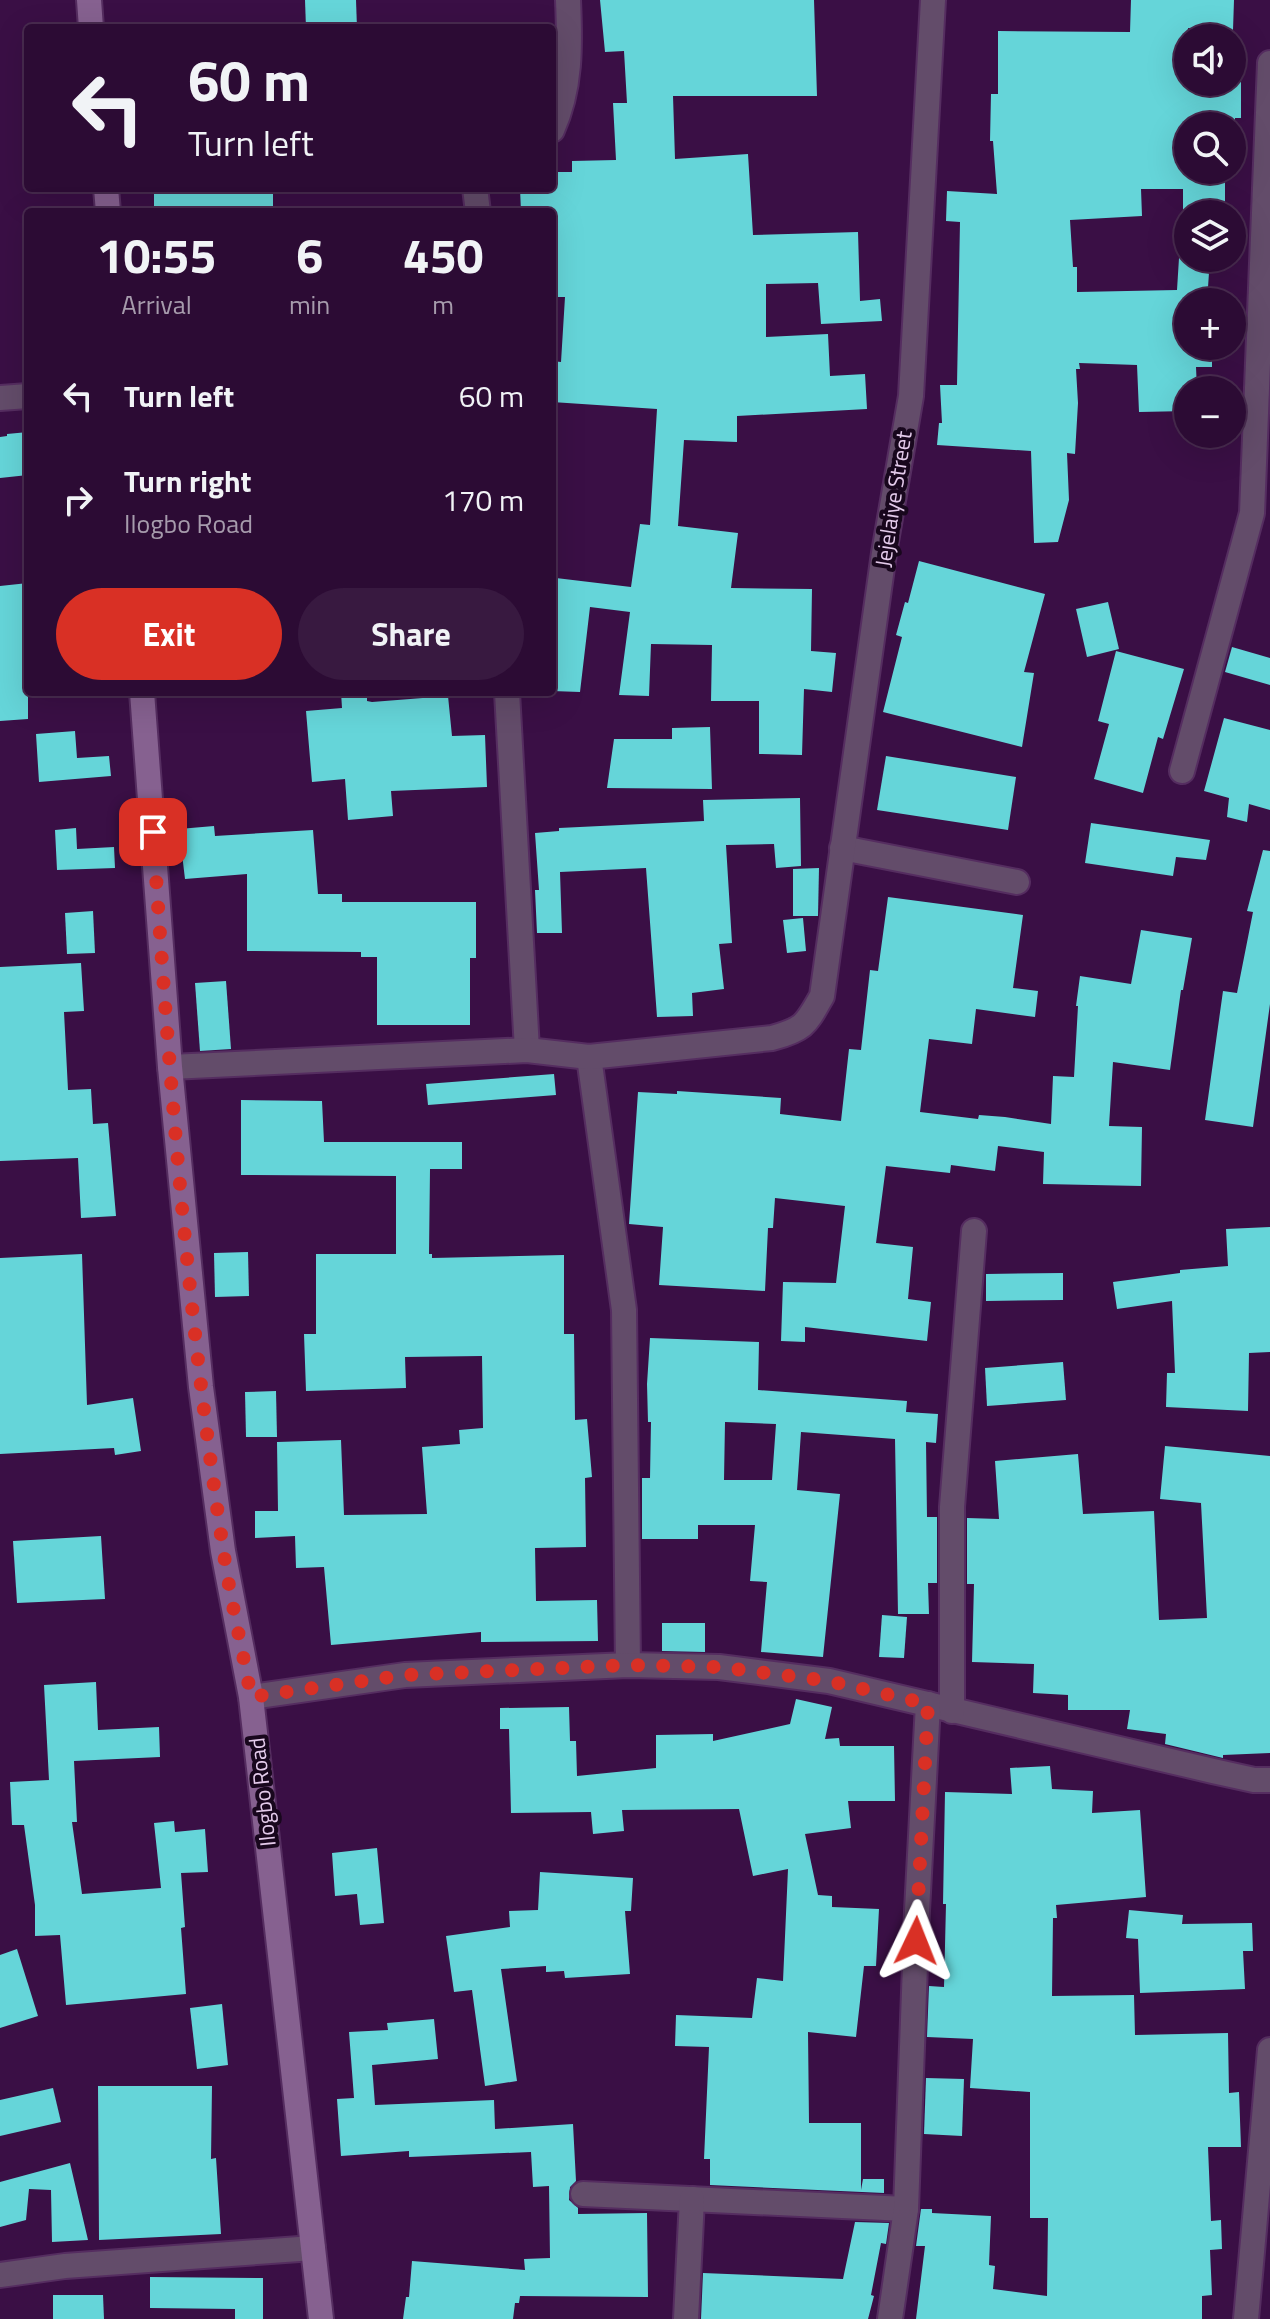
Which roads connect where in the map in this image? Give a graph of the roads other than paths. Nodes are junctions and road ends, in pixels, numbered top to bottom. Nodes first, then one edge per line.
1 (89, 0) edge
2 (568, 0) edge
3 (933, 0) edge
4 (91, 24) edge
5 (1270, 63) edge
6 (556, 121) edge
7 (24, 396) edge
8 (0, 398) edge
9 (142, 696) edge
10 (507, 696) edge
11 (1182, 771) dead end
12 (842, 848) junction
13 (1017, 882) dead end
14 (527, 1050) junction
15 (589, 1057) junction
16 (170, 1067) junction
17 (974, 1231) dead end
18 (628, 1665) junction
19 (251, 1697) junction
20 (928, 1704) junction
21 (952, 1711) junction
22 (1270, 1780) edge
23 (1270, 2050) edge
24 (583, 2194) dead end
25 (692, 2199) junction
26 (906, 2209) junction
27 (313, 2248) junction
28 (0, 2275) edge
29 (321, 2319) edge
30 (686, 2319) edge
31 (890, 2319) edge
32 (1246, 2319) edge

1 - 4 main road
2 - 6 street
3 - 12 street, Jejelaiye Street
5 - 11 street
7 - 8 street
9 - 16 main road, Ilogbo Road
10 - 14 street
12 - 13 street
12 - 15 street, Jejelaiye Street
14 - 15 street
14 - 16 street
15 - 18 street
16 - 19 main road, Ilogbo Road
17 - 21 street
18 - 19 street
18 - 20 street
19 - 27 main road, Ilogbo Road
20 - 21 street
20 - 26 street
21 - 22 street
23 - 32 street
24 - 25 street
25 - 26 street
25 - 30 street
26 - 31 street
27 - 28 street
27 - 29 main road, Ilogbo Road

